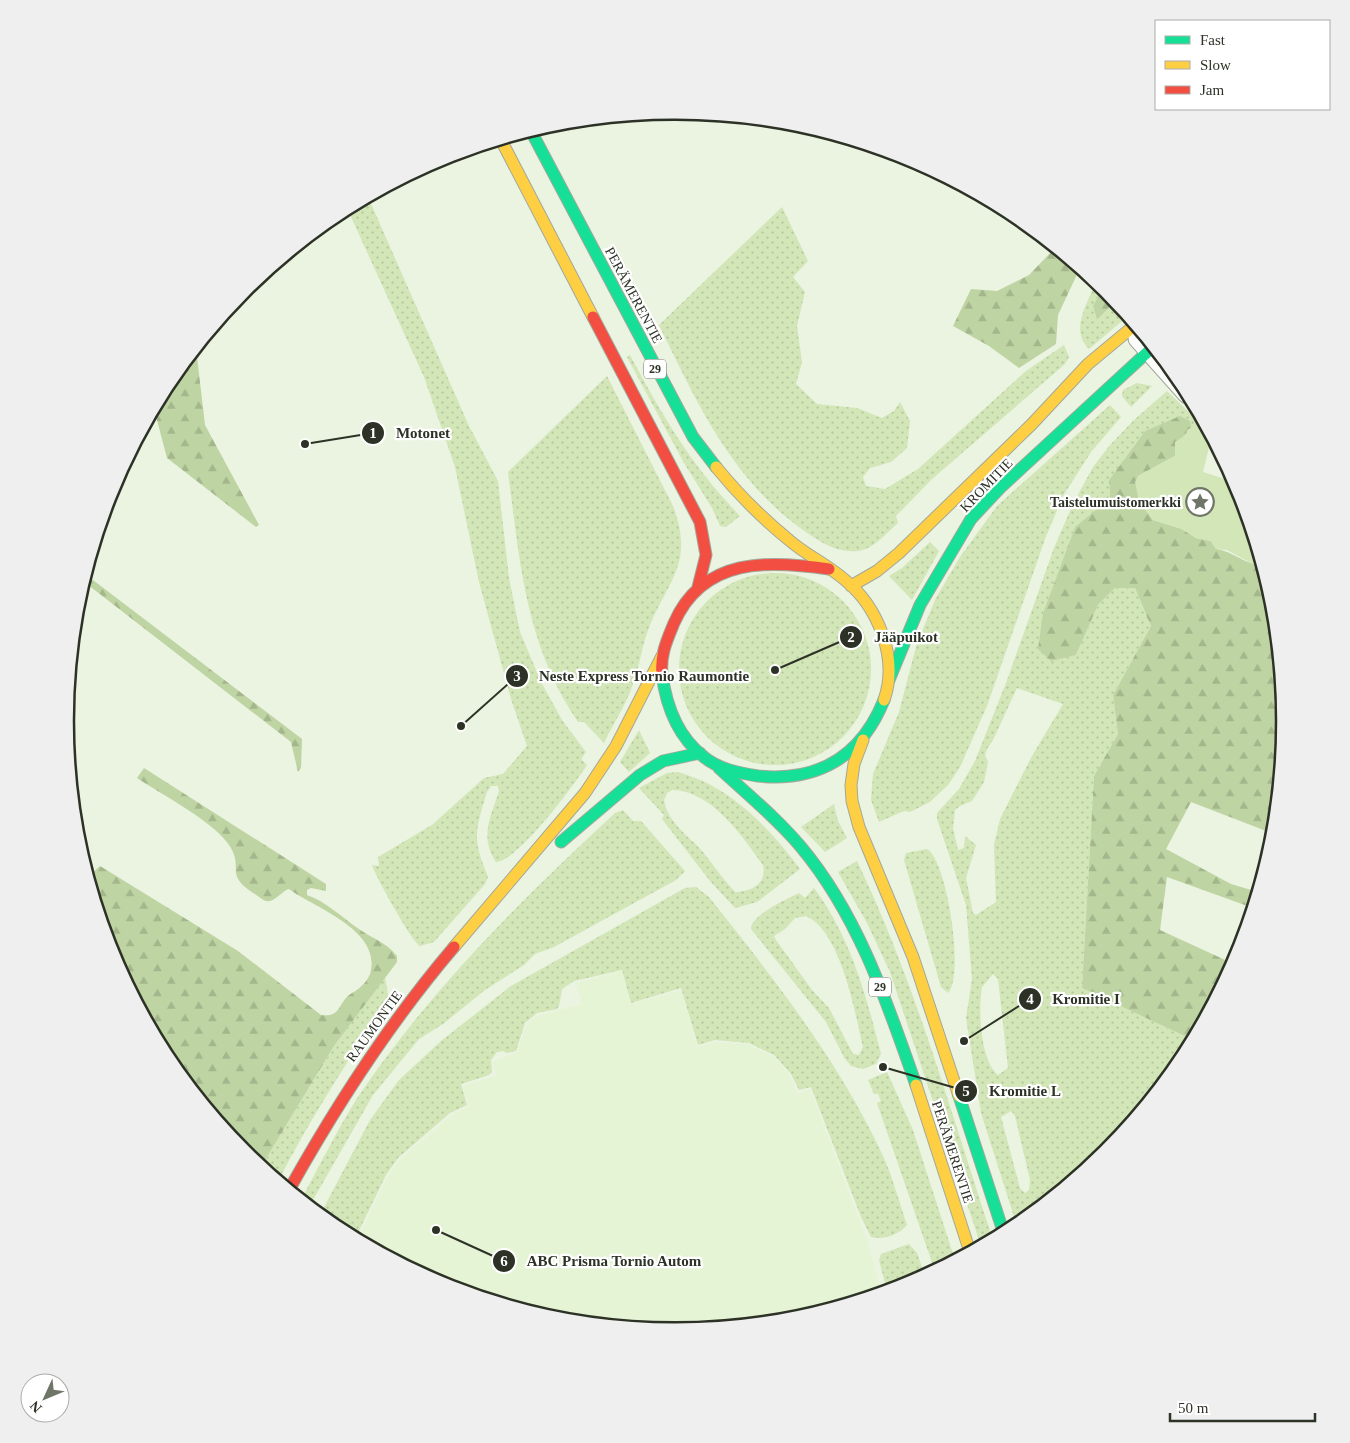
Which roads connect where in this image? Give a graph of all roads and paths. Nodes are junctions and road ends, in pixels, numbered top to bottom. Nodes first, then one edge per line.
1 (534, 137) edge
2 (505, 145) edge
3 (1130, 329) edge
4 (1149, 352) edge
5 (829, 568) junction
6 (851, 586) junction
7 (698, 587) junction
8 (662, 656) junction
9 (890, 680) junction
10 (863, 740) junction
11 (700, 753) junction
12 (716, 765) junction
13 (502, 892) junction
14 (292, 1185) edge
15 (1001, 1226) edge
16 (968, 1246) edge

1 - 5 main road, PERÄMERENTIE / 29
2 - 7 main road, 29
3 - 6 main road, KROMITIE
4 - 9 main road, KROMITIE
5 - 6 main road, 29
5 - 7 main road, 29
6 - 9 main road, 29
7 - 8 main road, 29
8 - 11 main road, 29
8 - 13 main road, RAUMONTIE
9 - 10 main road, 29
10 - 12 main road, 29
10 - 15 main road, PERÄMERENTIE / 29
11 - 12 main road, 29
11 - 13 main road, RAUMONTIE
12 - 16 main road, PERÄMERENTIE / 29
13 - 14 main road, RAUMONTIE

